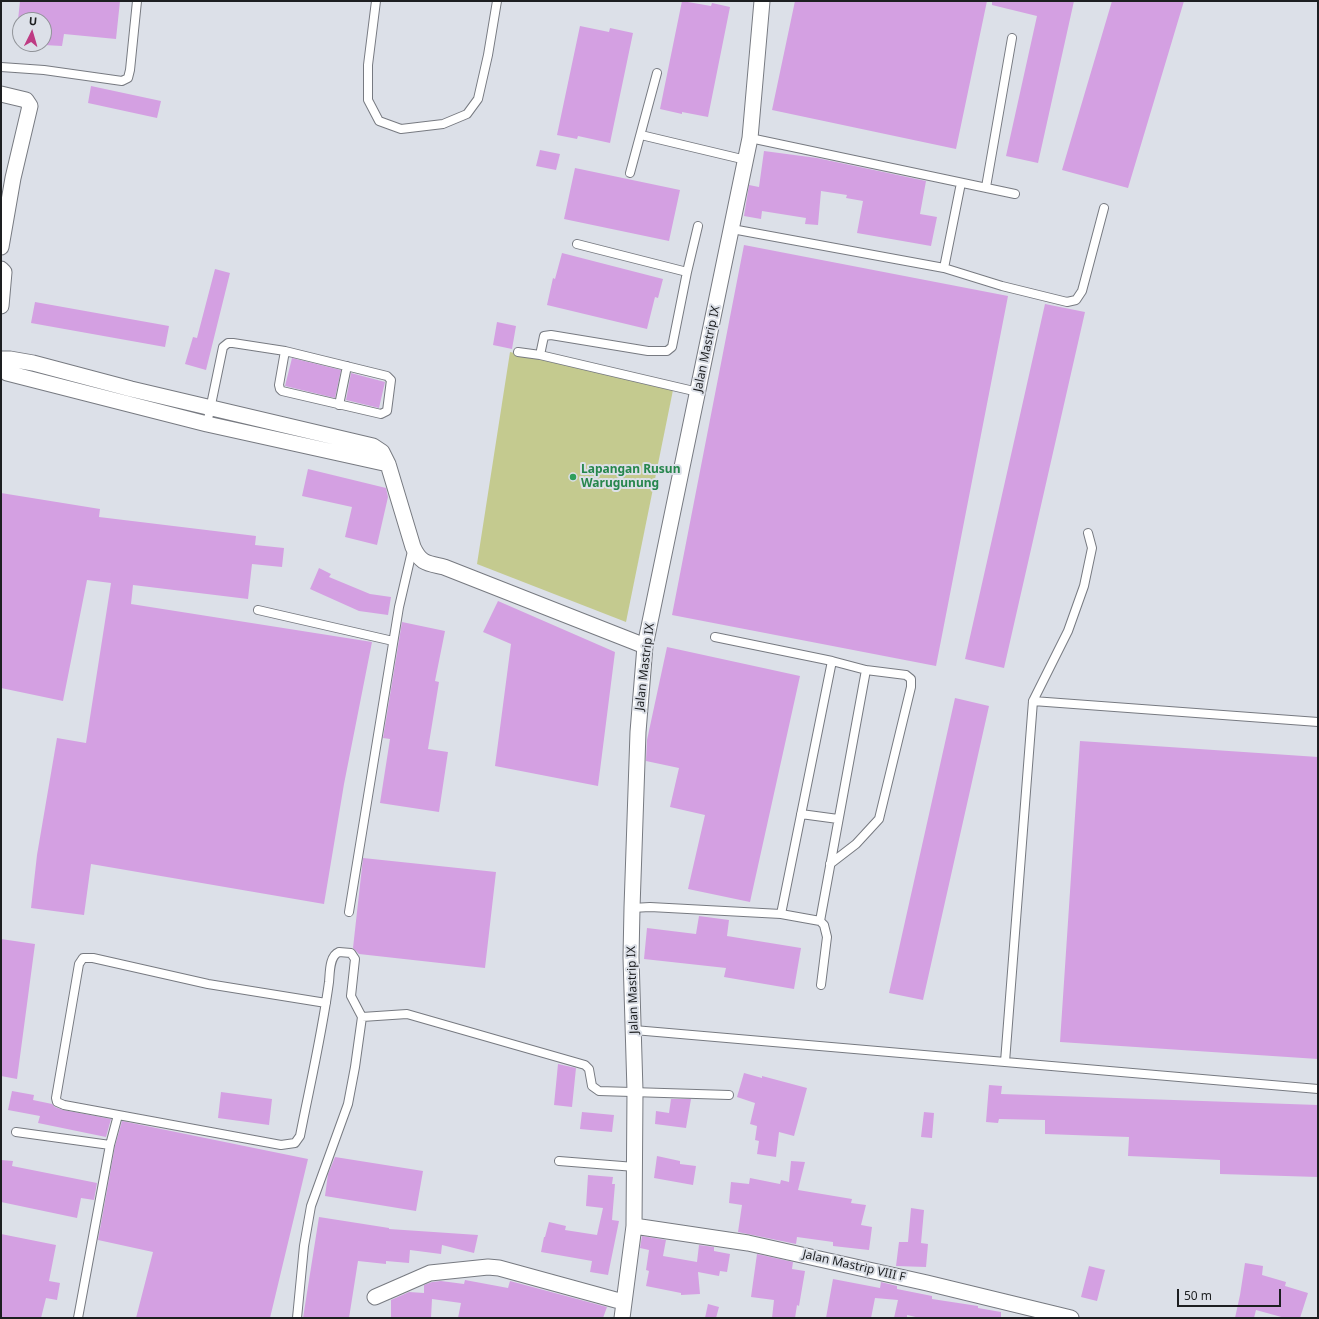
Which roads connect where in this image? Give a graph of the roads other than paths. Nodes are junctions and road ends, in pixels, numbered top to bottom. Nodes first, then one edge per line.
1 (137, 1) edge
2 (376, 1) edge
3 (497, 1) edge
4 (762, 1) edge
5 (1012, 38) dead end
6 (1, 67) edge
7 (657, 73) dead end
8 (1, 94) edge
9 (640, 135) junction
10 (750, 138) junction
11 (746, 160) junction
12 (630, 173) dead end
13 (7, 177) edge
14 (962, 183) junction
15 (986, 187) junction
16 (1015, 194) dead end
17 (1104, 208) dead end
18 (698, 226) dead end
19 (732, 229) junction
20 (576, 244) dead end
21 (1, 247) edge
22 (944, 268) junction
23 (1, 269) edge
24 (687, 272) junction
25 (1, 306) edge
26 (285, 352) junction
27 (518, 352) dead end
28 (540, 355) junction
29 (1, 359) edge
30 (348, 366) junction
31 (1, 367) edge
32 (698, 392) junction
33 (340, 406) junction
34 (211, 407) junction
35 (207, 424) junction
36 (388, 464) junction
37 (1088, 533) dead end
38 (413, 547) junction
39 (258, 610) dead end
40 (715, 637) dead end
41 (393, 641) junction
42 (645, 646) junction
43 (832, 661) junction
44 (866, 670) junction
45 (1033, 701) junction
46 (1318, 722) edge
47 (801, 814) junction
48 (838, 819) junction
49 (830, 864) junction
50 (632, 908) junction
51 (349, 912) dead end
52 (781, 914) junction
53 (820, 921) junction
54 (821, 985) dead end
55 (326, 1003) junction
56 (362, 1017) junction
57 (634, 1030) junction
58 (1005, 1062) junction
59 (1318, 1089) edge
60 (635, 1091) junction
61 (729, 1095) dead end
62 (118, 1115) junction
63 (16, 1132) dead end
64 (110, 1145) junction
65 (559, 1161) dead end
66 (635, 1167) junction
67 (634, 1226) junction
68 (376, 1297) dead end
69 (623, 1302) junction
70 (1053, 1316) edge
71 (78, 1318) edge
72 (297, 1318) edge
73 (622, 1318) edge
74 (1071, 1318) edge

1 - 6 lane
2 - 3 lane
4 - 10 street, Jalan Mastrip IX
5 - 15 lane
7 - 9 lane
8 - 13 street
9 - 11 lane
9 - 12 lane
10 - 11 street, Jalan Mastrip IX
10 - 14 lane
11 - 19 street, Jalan Mastrip IX
13 - 21 street
14 - 15 lane
14 - 22 lane
15 - 16 lane
17 - 22 lane
18 - 24 lane
19 - 22 lane
19 - 32 street, Jalan Mastrip IX
20 - 24 lane
23 - 25 street
24 - 28 lane
26 - 30 lane
26 - 33 lane
26 - 34 lane
27 - 28 lane
28 - 32 lane
29 - 34 street
30 - 33 lane
30 - 33 lane
31 - 35 street
32 - 42 street, Jalan Mastrip IX
34 - 35 lane
34 - 36 street
35 - 36 street
36 - 38 street
37 - 45 lane
38 - 41 lane
38 - 42 street
39 - 41 lane
40 - 43 lane
41 - 51 lane
42 - 50 street, Jalan Mastrip IX
43 - 44 lane
43 - 47 lane
44 - 48 lane
44 - 49 lane
45 - 46 lane
45 - 58 lane
47 - 48 lane
47 - 52 lane
48 - 49 lane
49 - 53 lane
50 - 52 lane
50 - 57 street, Jalan Mastrip IX
52 - 53 lane
53 - 54 lane
55 - 56 lane
55 - 62 lane
55 - 62 lane
56 - 60 lane
56 - 72 lane
57 - 58 lane
57 - 60 street, Jalan Mastrip IX
58 - 59 lane
60 - 61 lane
60 - 66 street, Jalan Mastrip IX
62 - 64 lane
63 - 64 lane
64 - 71 lane
65 - 66 lane
66 - 67 street, Jalan Mastrip IX
67 - 69 street, Jalan Mastrip IX
67 - 70 street, Jalan Mastrip VIII F
68 - 69 street
69 - 73 street, Jalan Mastrip IX
70 - 74 street, Jalan Mastrip VIII F

